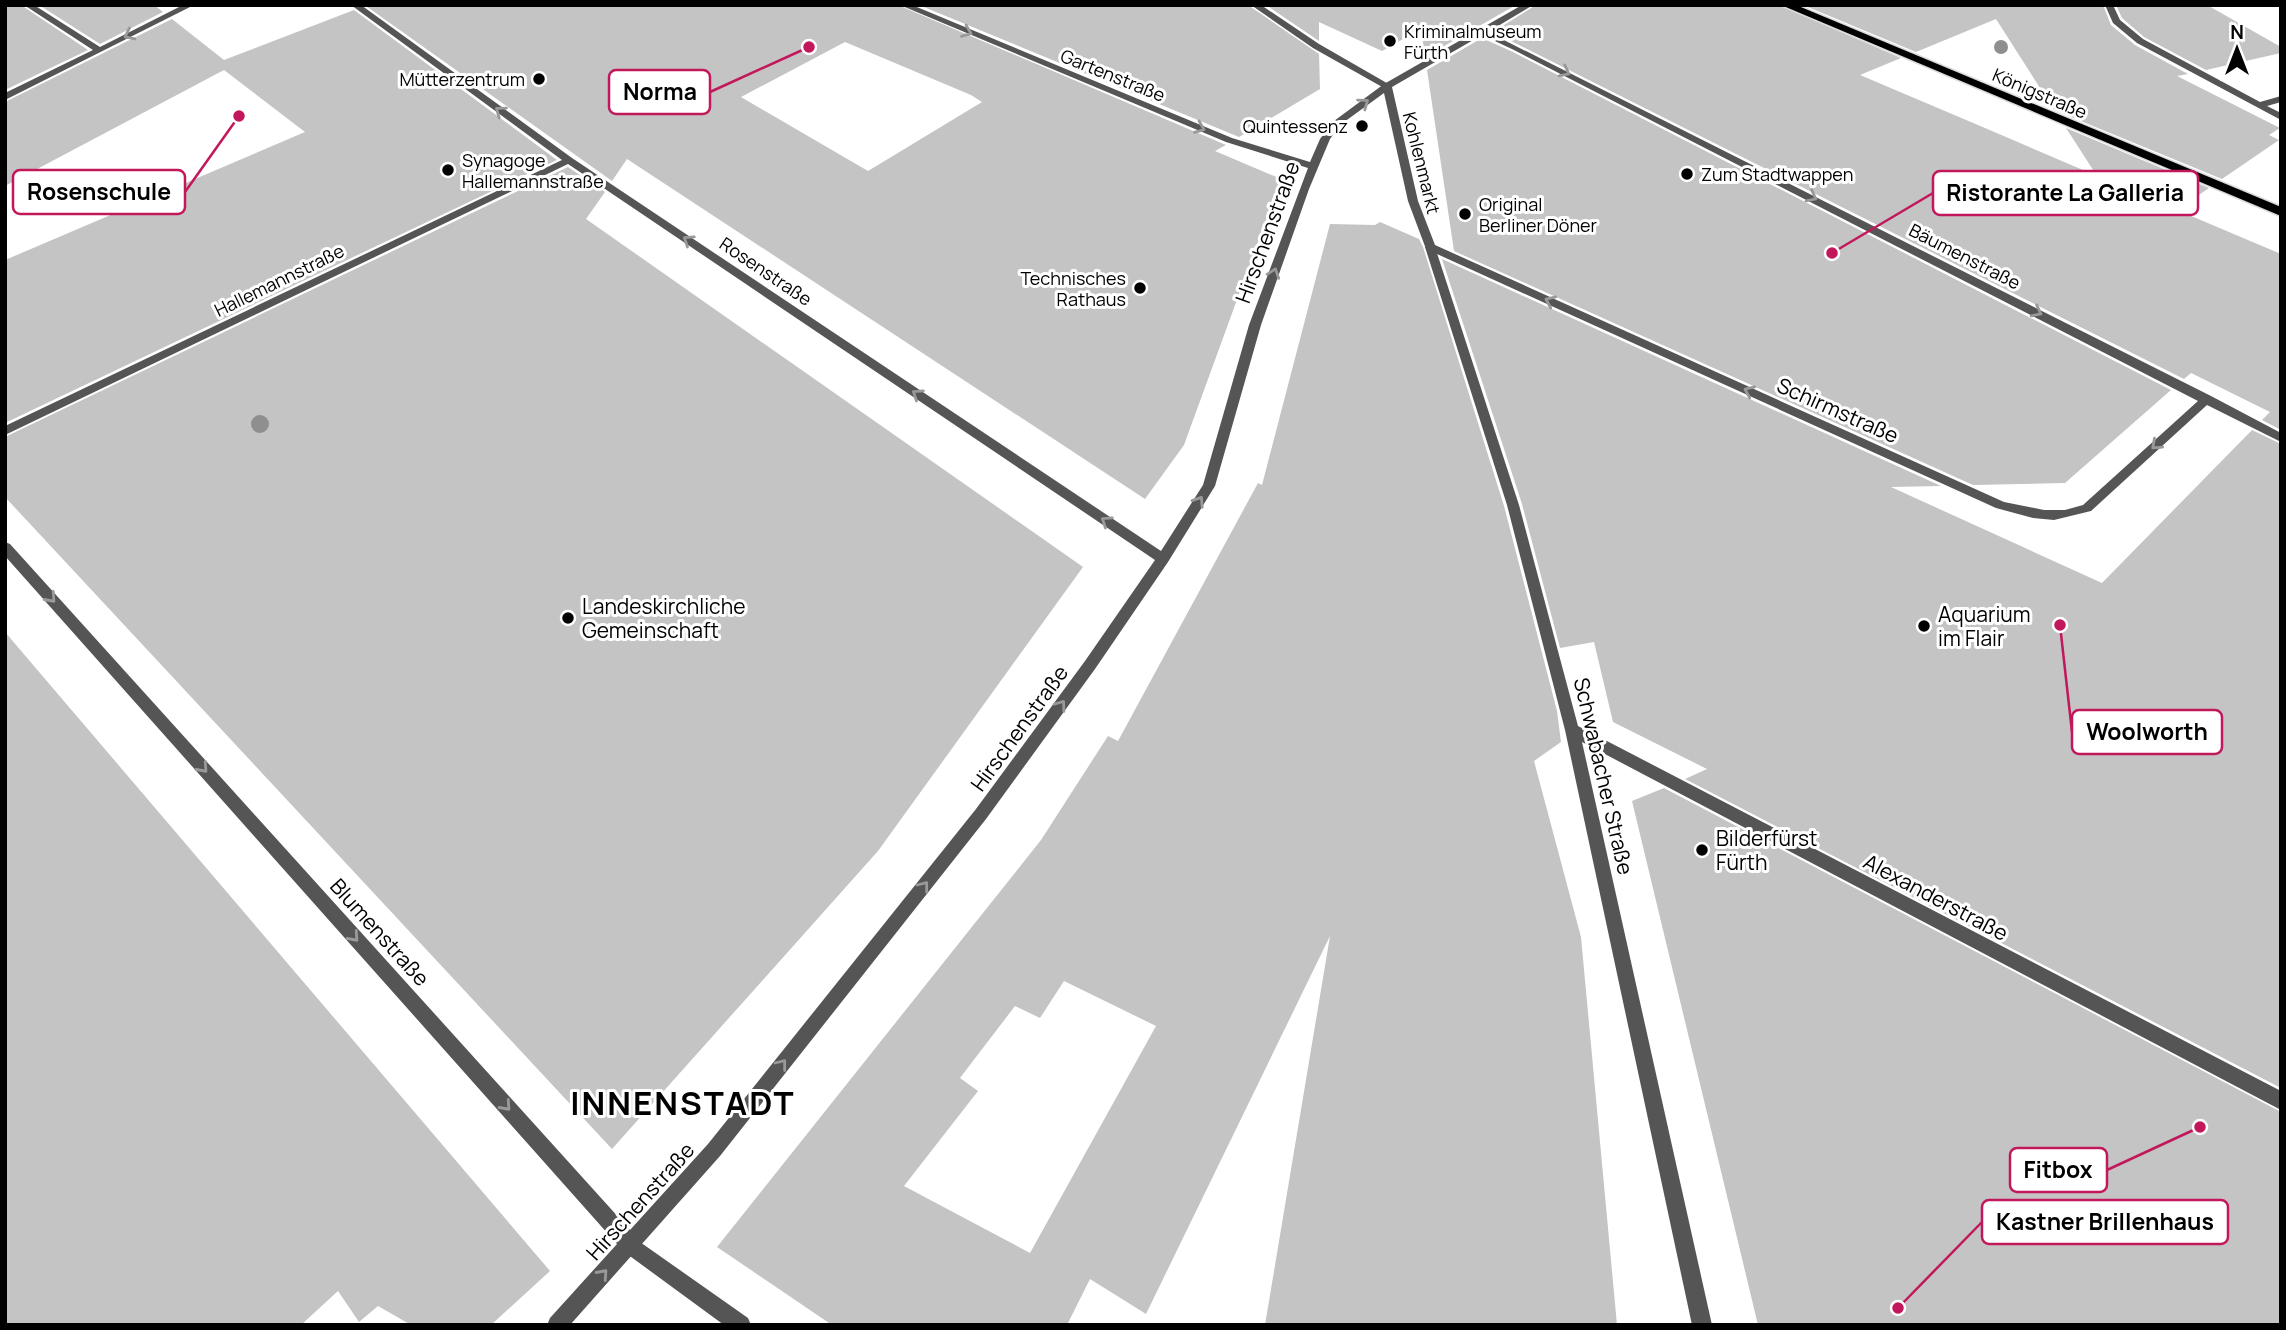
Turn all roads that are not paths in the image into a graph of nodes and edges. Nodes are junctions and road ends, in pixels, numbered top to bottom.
1 (27, 5) edge
2 (190, 5) edge
3 (355, 5) edge
4 (904, 5) edge
5 (1255, 5) edge
6 (1529, 5) edge
7 (1786, 5) edge
8 (2109, 5) edge
9 (1482, 33) junction
10 (99, 50) junction
11 (1387, 86) junction
12 (5, 97) edge
13 (2281, 99) edge
14 (2259, 105) junction
15 (2281, 117) edge
16 (569, 160) junction
17 (1313, 166) junction
18 (2281, 212) edge
19 (1430, 247) junction
20 (2207, 399) junction
21 (5, 431) edge
22 (2281, 438) edge
23 (5, 547) edge
24 (1163, 559) junction
25 (1572, 730) junction
26 (2281, 1101) edge
27 (630, 1244) junction
28 (557, 1325) edge
29 (741, 1325) edge
30 (1702, 1325) edge

1 - 10 street
2 -> 10 street
16 -> 3 street, Rosenstraße
4 -> 17 street, Gartenstraße
5 - 11 street
6 - 9 street, Hirschenstraße
7 - 18 main road, Königstraße
8 - 14 street
9 - 11 street, Hirschenstraße
9 -> 20 street, Bäumenstraße
10 - 12 street
17 -> 11 street, Hirschenstraße
11 - 19 street, Kohlenmarkt
13 - 14 street
14 - 15 street
16 - 21 street, Hallemannstraße
24 -> 16 street, Rosenstraße
24 -> 17 street, Hirschenstraße
20 -> 19 street, Schirmstraße
19 - 25 street, Schwabacher Straße
20 - 22 street, Bäumenstraße
23 -> 27 street, Blumenstraße
27 -> 24 street, Hirschenstraße
25 - 26 street, Alexanderstraße
25 - 30 street, Schwabacher Straße
28 -> 27 street, Hirschenstraße
27 - 29 street, Blumenstraße

